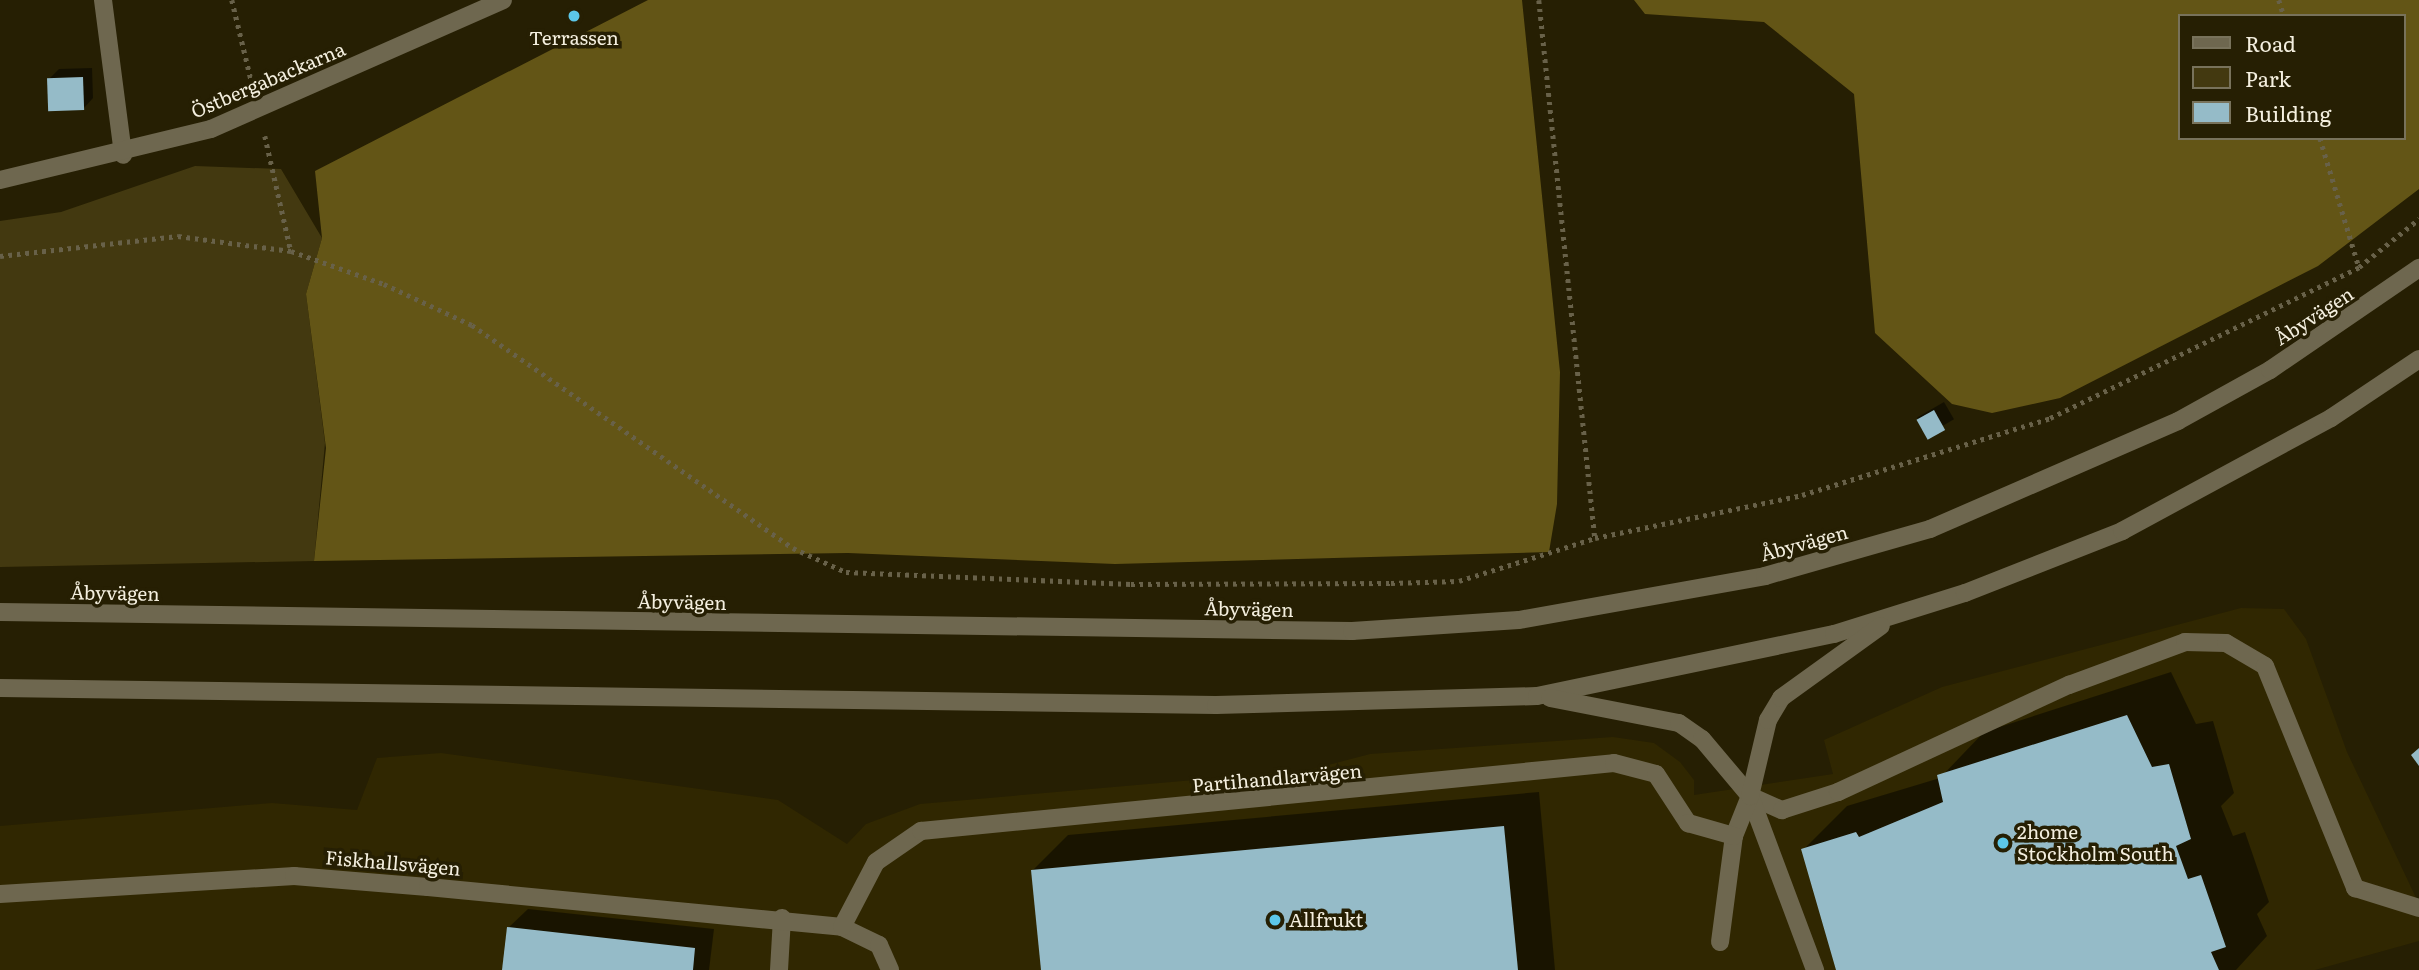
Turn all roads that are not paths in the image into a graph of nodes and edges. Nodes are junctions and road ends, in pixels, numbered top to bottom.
1 (103, 0) edge
2 (503, 0) edge
3 (123, 155) junction
4 (0, 180) edge
5 (2419, 268) edge
6 (2419, 359) edge
7 (0, 612) edge
8 (1898, 615) junction
9 (0, 688) edge
10 (1537, 696) junction
11 (1750, 796) junction
12 (1734, 836) junction
13 (0, 894) edge
14 (2419, 908) edge
15 (782, 918) junction
16 (842, 927) junction
17 (1720, 942) dead end
18 (779, 970) edge
19 (890, 970) edge
20 (1815, 970) edge

1 - 3 street
2 - 3 street, Östbergabackarna
3 - 4 street, Östbergabackarna
5 - 7 street, Åbyvägen
6 - 8 street
8 - 10 street
8 - 11 street
9 - 10 street
10 - 11 street
11 - 12 street
11 - 14 street
11 - 20 street
12 - 16 street, Partihandlarvägen
12 - 17 street
13 - 15 street, Fiskhallsvägen
15 - 16 street
15 - 18 street
16 - 19 street

